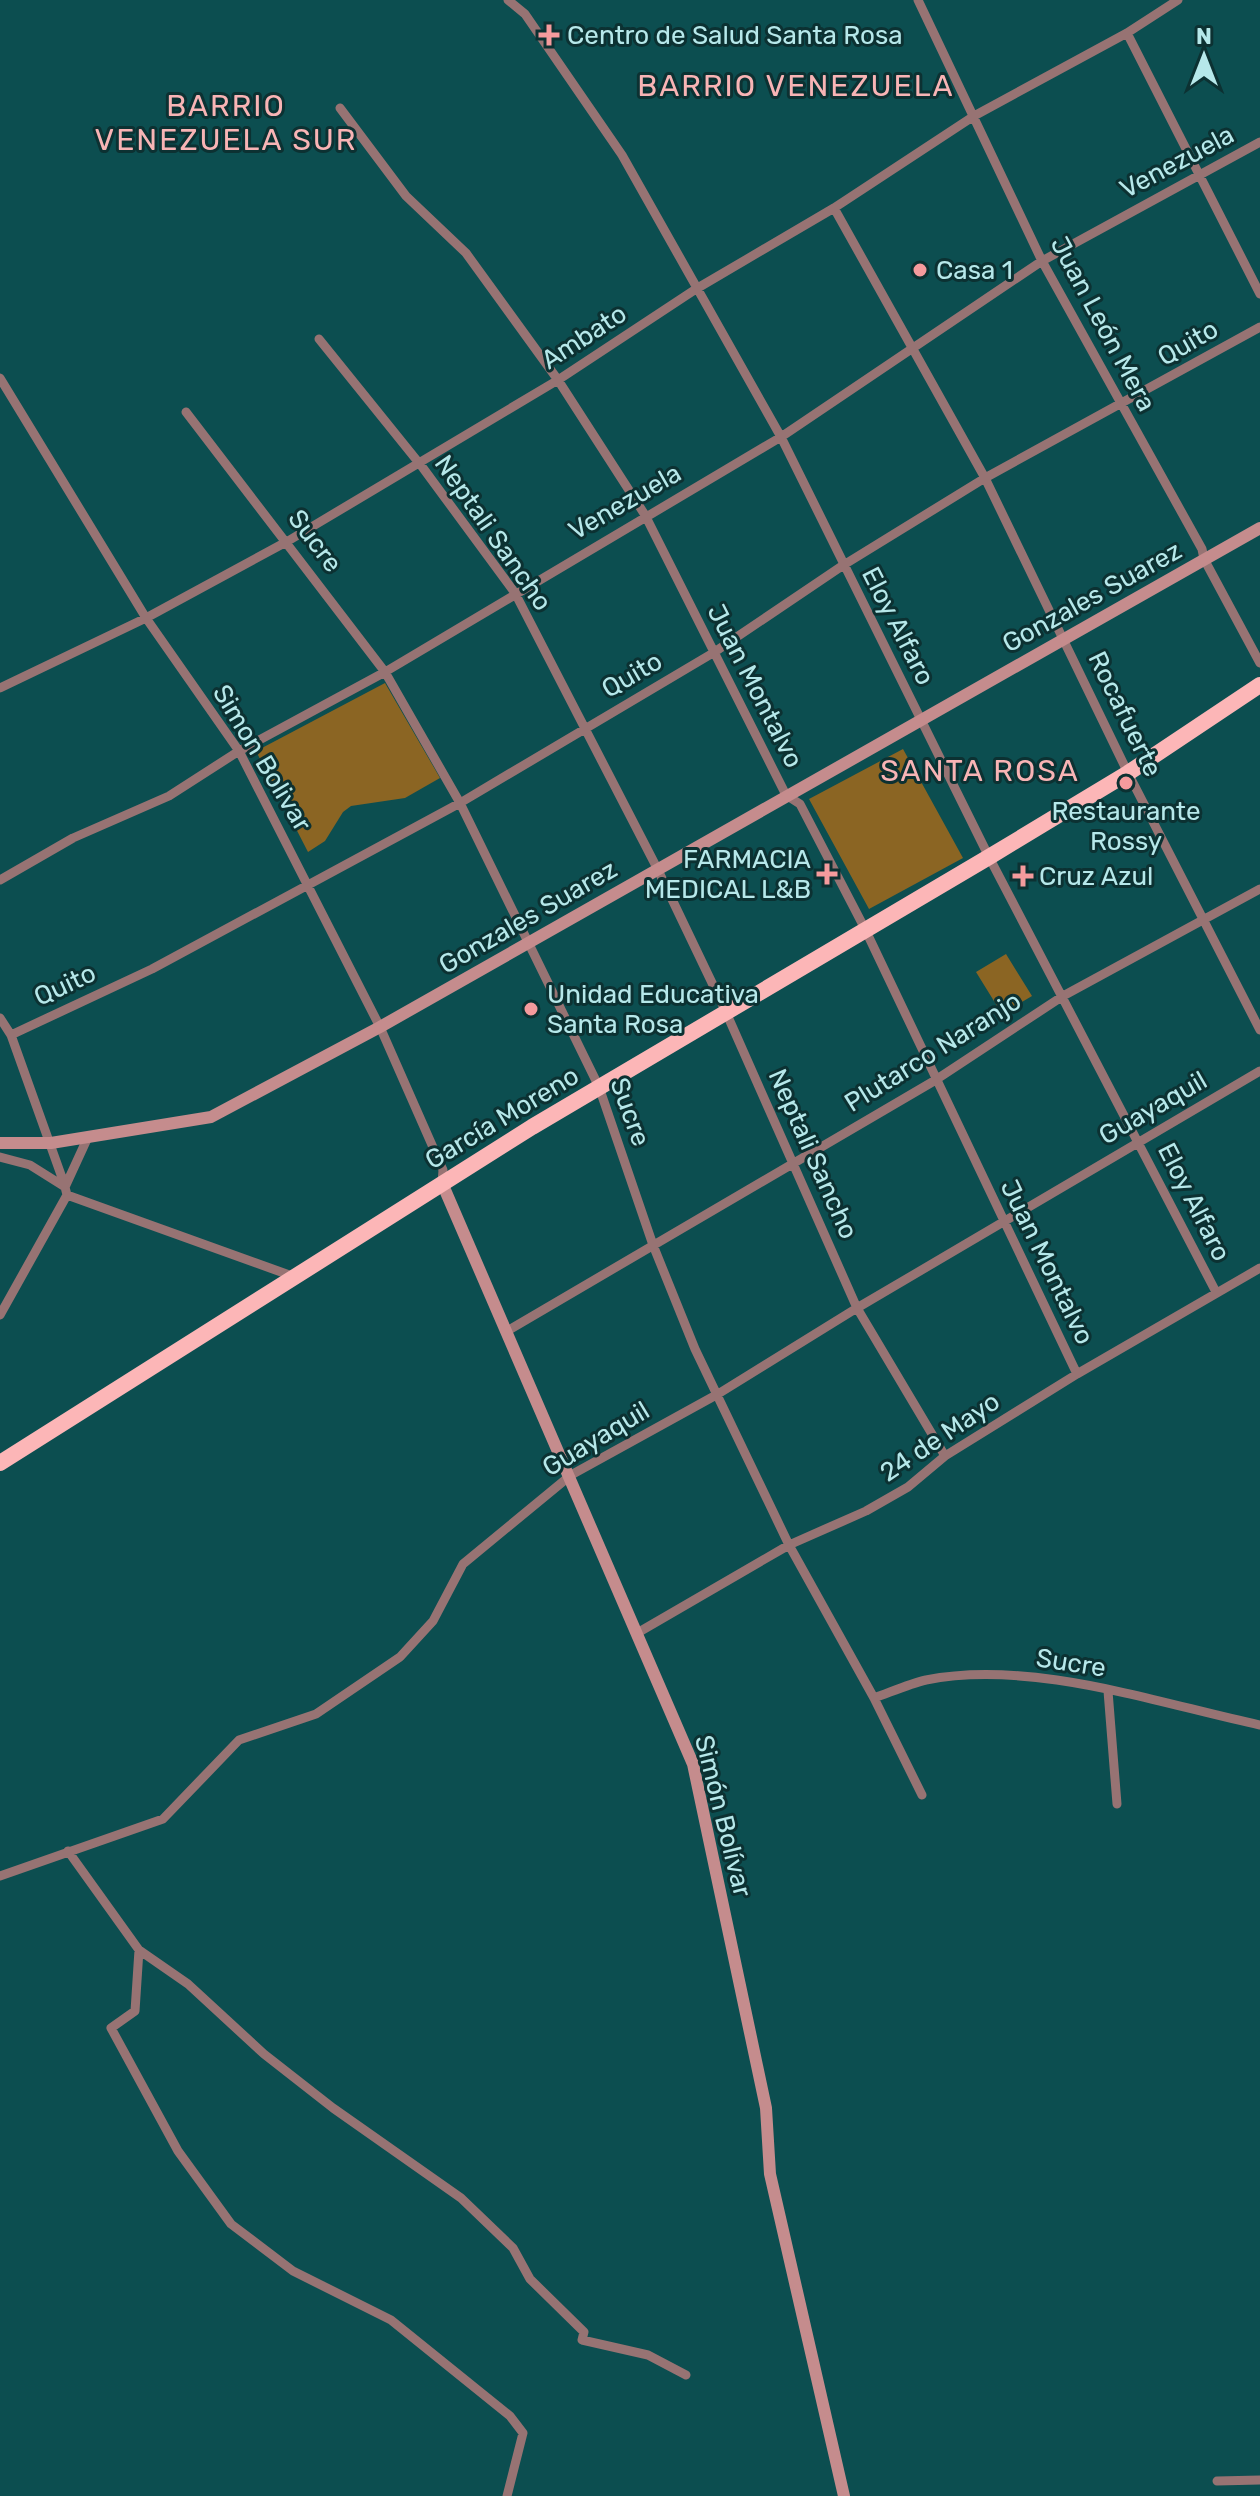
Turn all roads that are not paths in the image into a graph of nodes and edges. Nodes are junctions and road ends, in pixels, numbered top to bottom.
1 (508, 0) edge
2 (918, 0) edge
3 (1178, 0) edge
4 (1127, 33) junction
5 (340, 108) dead end
6 (974, 116) junction
7 (1260, 142) edge
8 (1197, 174) junction
9 (834, 208) junction
10 (1042, 261) junction
11 (696, 289) junction
12 (1260, 294) edge
13 (1260, 327) edge
14 (319, 339) dead end
15 (913, 346) junction
16 (0, 378) edge
17 (558, 380) junction
18 (1122, 406) junction
19 (186, 412) dead end
20 (781, 437) junction
21 (419, 464) junction
22 (985, 478) junction
23 (645, 515) junction
24 (1260, 528) edge
25 (288, 541) junction
26 (1204, 559) junction
27 (842, 566) junction
28 (515, 593) junction
29 (146, 618) junction
30 (1063, 637) junction
31 (713, 653) junction
32 (1260, 663) edge
33 (385, 672) junction
34 (1260, 685) edge
35 (0, 688) edge
36 (920, 718) junction
37 (586, 727) junction
38 (239, 751) junction
39 (1128, 773) junction
40 (786, 795) junction
41 (460, 803) junction
42 (989, 857) junction
43 (657, 868) junction
44 (0, 880) edge
45 (311, 886) junction
46 (1260, 889) edge
47 (1202, 919) junction
48 (865, 929) junction
49 (529, 943) junction
50 (1063, 996) junction
51 (725, 1010) junction
52 (0, 1018) edge
53 (380, 1027) junction
54 (1260, 1030) edge
55 (11, 1035) junction
56 (1260, 1071) edge
57 (934, 1081) junction
58 (599, 1087) junction
59 (88, 1137) junction
60 (1139, 1142) junction
61 (0, 1143) edge
62 (51, 1143) junction
63 (0, 1157) edge
64 (794, 1163) junction
65 (442, 1183) junction
66 (66, 1191) junction
67 (1003, 1222) junction
68 (653, 1245) junction
69 (1260, 1268) edge
70 (295, 1277) junction
71 (1216, 1292) junction
72 (857, 1308) junction
73 (0, 1315) edge
74 (507, 1331) junction
75 (1077, 1374) junction
76 (718, 1394) junction
77 (945, 1456) junction
78 (0, 1463) edge
79 (571, 1475) junction
80 (789, 1545) junction
81 (639, 1632) junction
82 (1108, 1691) junction
83 (874, 1698) junction
84 (1260, 1725) edge
85 (922, 1795) dead end
86 (1117, 1804) dead end
87 (68, 1851) junction
88 (0, 1876) edge
89 (139, 1950) junction
90 (686, 2375) dead end
91 (1260, 2480) edge
92 (1217, 2481) dead end
93 (507, 2496) edge
94 (844, 2496) edge

1 - 11 street, Eloy Alfaro
2 - 6 street, Juan León Mera
3 - 4 street, Ambato
4 - 6 street, Ambato
4 - 8 street
5 - 17 street, Juan Montalvo
6 - 9 street, Ambato
6 - 10 street, Juan León Mera
7 - 8 street, Venezuela
8 - 10 street, Venezuela
8 - 12 street
9 - 11 street, Ambato
9 - 15 street, Rocafuerte
10 - 15 street, Venezuela
10 - 18 street, Juan León Mera
11 - 17 street, Ambato
11 - 20 street, Eloy Alfaro
13 - 18 street, Quito
14 - 21 street, Neptali Sancho
15 - 20 street, Venezuela
15 - 22 street, Rocafuerte
16 - 29 street, Simon Bolivar
17 - 21 street, Ambato
17 - 23 street, Juan Montalvo
18 - 22 street, Quito
18 - 26 street, Juan León Mera
19 - 25 street, Sucre
20 - 23 street, Venezuela
20 - 27 street, Eloy Alfaro
21 - 25 street, Ambato
21 - 28 street, Neptali Sancho
22 - 27 street, Quito
22 - 30 street, Rocafuerte
23 - 28 street, Venezuela
23 - 31 street, Juan Montalvo
24 - 26 street, Gonzales Suarez
25 - 29 street, Ambato
25 - 33 street, Sucre
26 - 30 street, Gonzales Suarez
26 - 32 street, Juan León Mera
27 - 31 street, Quito
27 - 36 street, Eloy Alfaro
28 - 33 street, Venezuela
28 - 37 street, Neptali Sancho
29 - 35 street, Ambato
29 - 38 street, Simon Bolivar
30 - 36 street, Gonzales Suarez
30 - 39 street, Rocafuerte
31 - 37 street, Quito
31 - 40 street, Juan Montalvo
33 - 38 street, Venezuela
33 - 41 street, Sucre
34 - 39 highway, García Moreno
36 - 40 street, Gonzales Suarez
36 - 42 street, Eloy Alfaro
37 - 41 street, Quito
37 - 43 street, Neptali Sancho
38 - 44 street, Venezuela
38 - 45 street, Simon Bolivar
39 - 42 highway, García Moreno
39 - 47 street, Rocafuerte
40 - 43 street, Gonzales Suarez
40 - 48 street, Juan Montalvo
41 - 45 street, Quito
41 - 49 street, Sucre
42 - 48 highway, García Moreno
42 - 50 street, Eloy Alfaro
43 - 49 street, Gonzales Suarez
43 - 51 street, Neptali Sancho
45 - 53 street, Simon Bolivar
45 - 55 street, Quito
46 - 47 street, Plutarco Naranjo
47 - 50 street, Plutarco Naranjo
47 - 54 street, Rocafuerte
48 - 51 highway, García Moreno
48 - 57 street, Juan Montalvo
49 - 53 street, Gonzales Suarez
49 - 58 street, Sucre
50 - 57 street, Plutarco Naranjo
50 - 60 street, Eloy Alfaro
51 - 58 highway, García Moreno
51 - 64 street, Neptali Sancho
52 - 55 street, Quito
53 - 59 street, Gonzales Suarez
53 - 65 street, Simon Bolivar
55 - 62 street, Quito
56 - 60 street, Guayaquil
57 - 64 street, Plutarco Naranjo
57 - 67 street, Juan Montalvo
58 - 65 highway, García Moreno
58 - 68 street, Sucre
59 - 62 street, Gonzales Suarez
59 - 66 street
60 - 67 street, Guayaquil
60 - 71 street, Eloy Alfaro
61 - 62 street, Gonzales Suarez
62 - 66 street, Quito
63 - 66 street
64 - 68 street, Plutarco Naranjo
64 - 72 street, Neptali Sancho
65 - 70 highway, García Moreno
65 - 74 street, Simón Bolívar
66 - 70 street
66 - 73 street
67 - 72 street, Guayaquil
67 - 75 street, Juan Montalvo
68 - 74 street, Plutarco Naranjo
68 - 76 street, Sucre
69 - 71 street, 24 de Mayo
70 - 78 highway, García Moreno
71 - 75 street, 24 de Mayo
72 - 76 street, Guayaquil
72 - 77 street, Neptali Sancho
74 - 79 street, Simón Bolívar
75 - 77 street, 24 de Mayo
76 - 79 street, Guayaquil
76 - 80 street, Sucre
77 - 80 street, 24 de Mayo
79 - 81 street, Simón Bolívar
79 - 87 street, Guayaquil
80 - 81 street, 24 de Mayo
80 - 83 street, Sucre
81 - 94 street, Simón Bolívar
82 - 83 street, Sucre
82 - 84 street, Sucre
82 - 86 street
83 - 85 street, Sucre
87 - 88 street, Guayaquil
87 - 89 street
89 - 90 street
89 - 93 street
91 - 92 street

